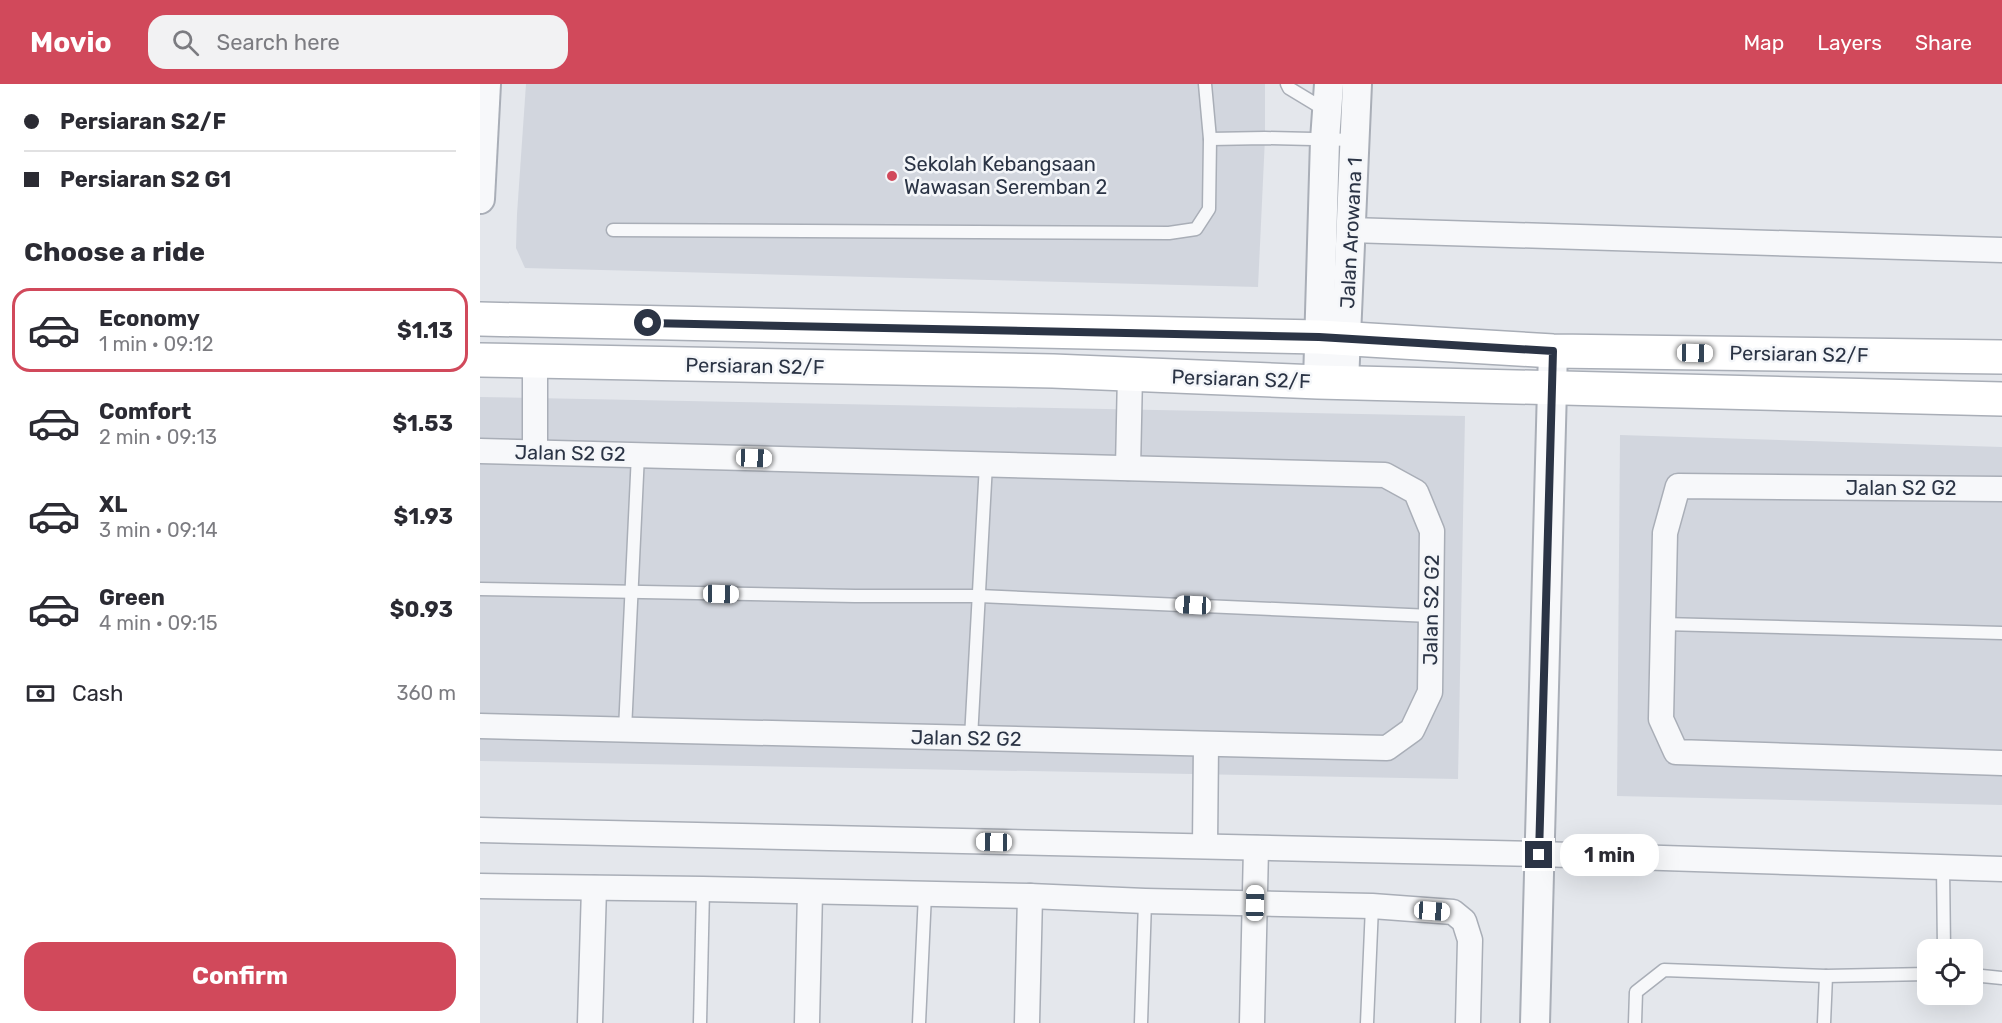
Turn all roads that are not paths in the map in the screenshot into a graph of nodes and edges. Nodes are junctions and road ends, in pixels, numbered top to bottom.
1 (486, 84) edge
2 (1205, 84) edge
3 (1287, 84) edge
4 (1358, 84) edge
5 (1329, 98) edge
6 (1210, 139) junction
7 (1325, 140) junction
8 (1355, 140) junction
9 (480, 199) edge
10 (614, 230) dead end
11 (1350, 230) junction
12 (2002, 250) edge
13 (480, 320) edge
14 (1332, 338) junction
15 (1553, 351) junction
16 (2002, 357) edge
17 (480, 360) edge
18 (535, 362) junction
19 (1130, 374) junction
20 (1331, 382) junction
21 (1552, 388) junction
22 (2002, 399) edge
23 (480, 451) edge
24 (536, 452) junction
25 (638, 454) junction
26 (986, 464) junction
27 (1128, 468) junction
28 (2002, 489) edge
29 (480, 589) edge
30 (632, 592) junction
31 (979, 596) junction
32 (1431, 615) junction
33 (1663, 624) junction
34 (2002, 633) edge
35 (480, 726) edge
36 (625, 730) junction
37 (971, 738) junction
38 (1206, 744) junction
39 (2002, 763) edge
40 (480, 830) edge
41 (1205, 846) junction
42 (1256, 848) junction
43 (1539, 855) junction
44 (1943, 867) junction
45 (2002, 869) edge
46 (480, 886) edge
47 (594, 888) junction
48 (703, 889) junction
49 (810, 892) junction
50 (925, 894) junction
51 (1030, 897) junction
52 (1145, 901) junction
53 (1255, 903) junction
54 (1372, 906) junction
55 (1944, 939) edge
56 (1917, 974) edge
57 (1826, 976) junction
58 (1983, 976) edge
59 (2002, 978) edge
60 (590, 1023) edge
61 (700, 1023) edge
62 (807, 1023) edge
63 (919, 1023) edge
64 (1027, 1023) edge
65 (1141, 1023) edge
66 (1252, 1023) edge
67 (1367, 1023) edge
68 (1468, 1023) edge
69 (1535, 1023) edge
70 (1635, 1023) edge
71 (1824, 1023) edge

1 - 9 street
2 - 6 lane
3 - 5 lane
4 - 8 street, Jalan Arowana 1
5 - 7 street, Jalan Arowana 1
6 - 7 lane
6 - 10 lane
7 - 8 lane
7 - 14 street, Jalan Arowana 1
8 - 11 street, Jalan Arowana 1
11 - 12 street
11 - 14 street, Jalan Arowana 1
13 - 14 main road, Persiaran S2/F
14 - 15 main road, Persiaran S2/F
14 - 20 street, Jalan Arowana 1
15 - 16 main road, Persiaran S2/F
15 - 21 street
17 - 18 main road, Persiaran S2/F
18 - 19 main road, Persiaran S2/F
18 - 24 street
19 - 20 main road, Persiaran S2/F
19 - 27 street
20 - 21 main road, Persiaran S2/F
21 - 22 main road, Persiaran S2/F
21 - 43 street
23 - 24 street, Jalan S2 G2
24 - 25 street, Jalan S2 G2
25 - 26 street, Jalan S2 G2
25 - 30 lane
26 - 27 street, Jalan S2 G2
26 - 31 lane
27 - 32 street, Jalan S2 G2
28 - 33 street, Jalan S2 G2
29 - 30 lane
30 - 31 lane
30 - 36 lane
31 - 32 lane
31 - 37 lane
32 - 38 street, Jalan S2 G2
33 - 34 lane
33 - 39 street, Jalan S2 G2
35 - 36 street, Jalan S2 G2
36 - 37 street, Jalan S2 G2
37 - 38 street, Jalan S2 G2
38 - 41 street
40 - 41 street
41 - 42 street
42 - 43 street
42 - 53 street
43 - 44 street
43 - 69 street
44 - 45 street
44 - 55 lane
46 - 47 street
47 - 48 street
47 - 60 street
48 - 49 street
48 - 61 lane
49 - 50 street
49 - 62 street
50 - 51 street
50 - 63 lane
51 - 52 street
51 - 64 street
52 - 53 street
52 - 65 lane
53 - 54 street
53 - 66 street
54 - 67 lane
54 - 68 street
56 - 57 lane
57 - 70 lane
57 - 71 lane
58 - 59 lane

